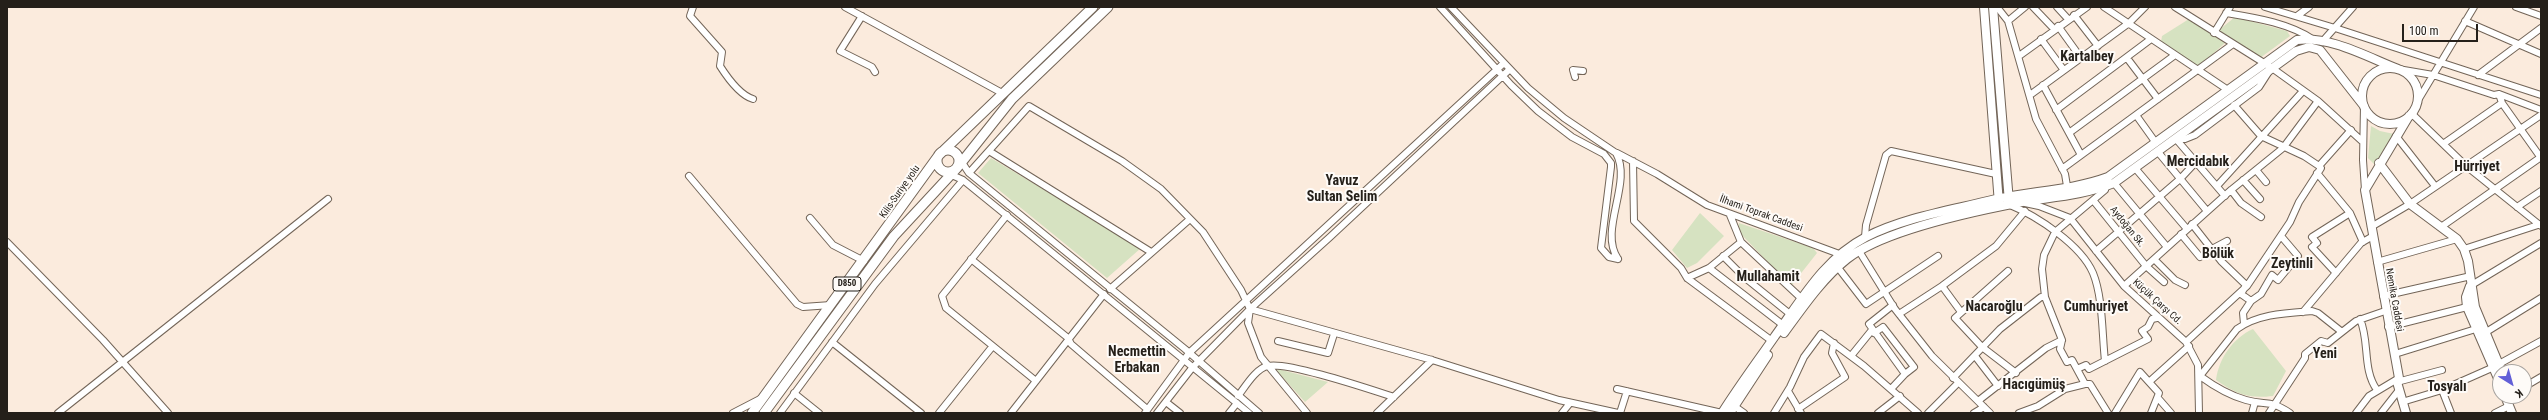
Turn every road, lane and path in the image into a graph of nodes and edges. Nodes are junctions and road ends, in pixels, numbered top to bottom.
1 (693, 7) edge
2 (845, 7) edge
3 (1093, 7) edge
4 (1108, 7) edge
5 (1440, 7) edge
6 (1451, 7) edge
7 (1984, 7) edge
8 (1993, 7) edge
9 (1997, 7) edge
10 (2025, 7) edge
11 (2033, 7) edge
12 (2057, 7) edge
13 (2087, 7) edge
14 (2104, 7) edge
15 (2145, 7) edge
16 (2174, 7) edge
17 (2230, 7) edge
18 (2264, 7) edge
19 (2308, 7) edge
20 (2353, 7) edge
21 (2474, 7) edge
22 (2516, 7) edge
23 (2226, 13) junction
24 (2074, 15) junction
25 (862, 16) junction
26 (2297, 16) junction
27 (2541, 16) edge
28 (2068, 20) junction
29 (2008, 21) junction
30 (2465, 21) junction
31 (2129, 23) junction
32 (2057, 28) junction
33 (2541, 28) edge
34 (2334, 29) junction
35 (2214, 32) junction
36 (2041, 39) junction
37 (2151, 39) junction
38 (2320, 40) junction
39 (2233, 44) junction
40 (2518, 44) junction
41 (2098, 46) junction
42 (2541, 54) edge
43 (2175, 55) junction
44 (2019, 56) junction
45 (2082, 58) junction
46 (2127, 58) junction
47 (1504, 63) junction
48 (2263, 63) junction
49 (2440, 63) junction
50 (2272, 68) junction
51 (1510, 69) junction
52 (2063, 69) junction
53 (2398, 69) junction
54 (1496, 70) junction
55 (1583, 71) dead end
56 (2197, 71) junction
57 (875, 72) dead end
58 (2433, 75) junction
59 (2478, 75) junction
60 (1503, 76) junction
61 (1575, 77) dead end
62 (2142, 80) junction
63 (2043, 85) junction
64 (2228, 90) junction
65 (2303, 91) junction
66 (1002, 93) junction
67 (2540, 93) edge
68 (2499, 94) junction
69 (2030, 95) junction
70 (753, 99) dead end
71 (2158, 100) junction
72 (2318, 101) junction
73 (2417, 102) junction
74 (2502, 103) junction
75 (2234, 105) junction
76 (2364, 106) junction
77 (2056, 110) junction
78 (2541, 110) edge
79 (2410, 114) junction
80 (2136, 115) junction
81 (2541, 115) edge
82 (2351, 130) junction
83 (2521, 130) junction
84 (2069, 133) junction
85 (2261, 136) junction
86 (2396, 136) junction
87 (2176, 139) junction
88 (2363, 142) junction
89 (2156, 143) junction
90 (2443, 144) junction
91 (2283, 148) junction
92 (989, 151) junction
93 (2158, 152) junction
94 (1616, 153) junction
95 (939, 155) junction
96 (2081, 155) junction
97 (2541, 157) edge
98 (1609, 159) junction
99 (1633, 162) junction
100 (2195, 163) junction
101 (2379, 164) junction
102 (2319, 166) junction
103 (2466, 166) junction
104 (955, 167) junction
105 (2135, 168) junction
106 (2062, 169) junction
107 (2256, 170) junction
108 (969, 173) junction
109 (2317, 173) junction
110 (1996, 174) junction
111 (689, 176) dead end
112 (2180, 179) junction
113 (963, 180) junction
114 (2243, 180) junction
115 (2007, 182) junction
116 (2266, 182) dead end
117 (2110, 184) junction
118 (1997, 185) junction
119 (2067, 186) junction
120 (2217, 186) junction
121 (2435, 186) junction
122 (2231, 190) junction
123 (2365, 190) junction
124 (2494, 190) junction
125 (2541, 191) edge
126 (2160, 196) junction
127 (2225, 196) junction
128 (328, 199) dead end
129 (2021, 199) junction
130 (2093, 200) junction
131 (2260, 200) dead end
132 (1988, 201) junction
133 (2009, 201) junction
134 (1999, 203) junction
135 (2410, 204) junction
136 (2517, 207) junction
137 (2024, 211) junction
138 (2207, 211) junction
139 (2350, 213) junction
140 (2140, 214) junction
141 (1007, 215) junction
142 (1730, 215) junction
143 (2261, 217) dead end
144 (810, 218) dead end
145 (2070, 218) junction
146 (1190, 219) junction
147 (2540, 225) edge
148 (2190, 226) junction
149 (2371, 227) junction
150 (2441, 227) junction
151 (2055, 232) junction
152 (2119, 232) junction
153 (2181, 234) junction
154 (2281, 236) junction
155 (2373, 236) junction
156 (1866, 238) junction
157 (2457, 238) junction
158 (2227, 241) dead end
159 (7, 242) edge
160 (1741, 242) junction
161 (2363, 242) junction
162 (2541, 243) edge
163 (2167, 247) junction
164 (2212, 249) junction
165 (2464, 249) junction
166 (2096, 250) junction
167 (1859, 251) junction
168 (1151, 252) junction
169 (1839, 254) junction
170 (1723, 256) junction
171 (1938, 256) dead end
172 (2200, 256) dead end
173 (1848, 258) junction
174 (971, 259) junction
175 (2154, 259) junction
176 (864, 261) junction
177 (2377, 262) junction
178 (1835, 264) junction
179 (2146, 266) junction
180 (1709, 268) junction
181 (2008, 271) dead end
182 (2336, 273) junction
183 (2471, 276) junction
184 (1688, 278) junction
185 (2164, 282) dead end
186 (2185, 285) dead end
187 (2246, 285) junction
188 (1942, 286) junction
189 (2124, 286) junction
190 (2470, 286) junction
191 (1110, 289) junction
192 (1884, 292) junction
193 (1104, 294) junction
194 (2383, 296) junction
195 (2045, 298) junction
196 (2541, 298) edge
197 (1802, 299) junction
198 (2251, 301) junction
199 (1247, 302) junction
200 (831, 305) junction
201 (1893, 305) junction
202 (2467, 307) junction
203 (1250, 309) junction
204 (2385, 311) junction
205 (1961, 312) junction
206 (2303, 312) junction
207 (1790, 314) junction
208 (1899, 314) junction
209 (2157, 318) junction
210 (2360, 319) junction
211 (2244, 324) junction
212 (1783, 325) junction
213 (2388, 327) junction
214 (2481, 331) junction
215 (1873, 332) junction
216 (2342, 332) junction
217 (1334, 334) junction
218 (1068, 338) junction
219 (2062, 340) junction
220 (1278, 341) dead end
221 (1772, 341) junction
222 (2541, 341) edge
223 (832, 342) junction
224 (1834, 342) junction
225 (2187, 344) junction
226 (992, 347) junction
227 (1982, 347) junction
228 (1189, 353) junction
229 (2395, 354) junction
230 (1851, 356) junction
231 (1975, 356) junction
232 (1184, 360) junction
233 (1432, 360) junction
234 (122, 361) junction
235 (1198, 361) junction
236 (2105, 361) junction
237 (2497, 364) edge
238 (2499, 364) edge
239 (1267, 366) junction
240 (2492, 367) edge
241 (1192, 368) junction
242 (2077, 369) junction
243 (2442, 370) dead end
244 (2016, 373) junction
245 (1905, 374) junction
246 (2200, 376) junction
247 (2541, 377) edge
248 (1953, 378) junction
249 (1036, 380) junction
250 (2150, 382) junction
251 (2532, 382) edge
252 (1958, 383) junction
253 (2398, 383) junction
254 (2085, 384) junction
255 (1998, 386) junction
256 (1617, 389) dead end
257 (1891, 389) junction
258 (2377, 390) junction
259 (2442, 390) junction
260 (1627, 391) junction
261 (1788, 391) junction
262 (794, 393) junction
263 (1238, 396) junction
264 (1900, 396) junction
265 (1394, 397) junction
266 (763, 398) junction
267 (2158, 398) junction
268 (1978, 401) junction
269 (1166, 402) junction
270 (1570, 402) junction
271 (2254, 402) junction
272 (2402, 402) junction
273 (1237, 403) junction
274 (2275, 403) junction
275 (1984, 407) junction
276 (2510, 409) edge
277 (1732, 410) edge
278 (1146, 411) edge
279 (1599, 411) edge
280 (1800, 411) edge
281 (1015, 412) edge
282 (58, 413) edge
283 (168, 413) edge
284 (733, 413) edge
285 (752, 413) edge
286 (764, 413) edge
287 (780, 413) edge
288 (819, 413) edge
289 (921, 413) edge
290 (939, 413) edge
291 (1157, 413) edge
292 (1180, 413) edge
293 (1229, 413) edge
294 (1249, 413) edge
295 (1259, 413) edge
296 (1308, 413) edge
297 (1377, 413) edge
298 (1562, 413) edge
299 (1619, 413) edge
300 (1722, 413) edge
301 (1744, 413) edge
302 (1774, 413) edge
303 (1878, 413) edge
304 (1918, 413) edge
305 (1928, 413) edge
306 (1974, 413) edge
307 (1990, 413) edge
308 (2019, 413) edge
309 (2108, 413) edge
310 (2115, 413) edge
311 (2151, 413) edge
312 (2171, 413) edge
313 (2199, 413) edge
314 (2252, 413) edge
315 (2269, 413) edge
316 (2290, 413) edge
317 (2356, 413) edge
318 (2381, 413) edge
319 (2406, 413) edge
320 (2451, 413) edge
321 (2495, 413) edge

1 - 70 street
2 - 25 street
3 - 66 highway, Kilis-Suriye yolu / D850
4 - 104 highway, D850
5 - 54 street
6 - 47 street, İlhami Toprak Caddesi
7 - 110 main road
8 - 115 main road
9 - 29 street
10 - 29 street
11 - 32 street
12 - 28 street
13 - 24 street
14 - 31 street
15 - 31 street
16 - 35 street
17 - 23 street
18 - 26 street
19 - 26 street
20 - 34 street
21 - 30 street
22 - 27 street
23 - 35 street
23 - 38 street
24 - 28 street
24 - 41 street
25 - 57 street
25 - 66 street
26 - 34 street
28 - 32 street
29 - 44 street
30 - 40 street
30 - 49 street
31 - 37 street
31 - 41 street
32 - 36 street
32 - 45 street
33 - 40 street
34 - 38 street
34 - 49 street
35 - 39 street
36 - 44 street
36 - 52 street
37 - 43 street
37 - 46 street
38 - 48 main road
38 - 53 main road
39 - 48 street
39 - 56 street
40 - 42 street
40 - 59 street
41 - 45 street
43 - 56 street
43 - 62 street
44 - 69 street
45 - 52 street
46 - 62 street
46 - 77 street
47 - 51 street, İlhami Toprak Caddesi
47 - 54 street
48 - 50 street
48 - 64 main road
49 - 58 street
49 - 59 street
50 - 65 street
50 - 75 street
50 - 76 main road
50 - 87 main road
51 - 60 street
51 - 94 street, İlhami Toprak Caddesi
52 - 63 street
53 - 58 street
53 - 73 main road
53 - 76 main road
54 - 60 street
54 - 199 street
55 - 61 street
56 - 64 street
56 - 71 street
58 - 68 street
58 - 73 street
59 - 67 street
60 - 98 street
60 - 203 street
62 - 71 street
62 - 84 street
63 - 69 street
63 - 77 street
64 - 89 main road
65 - 72 street
65 - 85 street
66 - 95 highway, Kilis-Suriye yolu / D850
68 - 74 street
68 - 78 street
69 - 106 street
71 - 80 street
72 - 82 street
72 - 91 street
73 - 79 main road
74 - 83 street
74 - 90 street
75 - 85 street
75 - 87 street
76 - 79 main road
76 - 88 street
77 - 84 street
79 - 86 main road
79 - 90 street
80 - 89 street
80 - 96 street
81 - 83 street
82 - 88 street
82 - 102 street
83 - 97 street
83 - 103 street
84 - 96 street
85 - 91 street
85 - 120 street
86 - 101 main road
86 - 121 street
87 - 93 main road
87 - 100 street
88 - 123 street
89 - 119 main road
90 - 103 street
91 - 102 street
91 - 107 street
92 - 108 street
92 - 146 street
92 - 168 street
93 - 105 main road
93 - 112 street
94 - 98 street
94 - 98 street
94 - 99 street, İlhami Toprak Caddesi
95 - 104 highway
95 - 104 highway
95 - 176 highway, Kilis-Suriye yolu / D850
96 - 106 street
97 - 124 street
99 - 142 street, İlhami Toprak Caddesi
99 - 184 street
100 - 112 street
100 - 120 street
101 - 123 main road
101 - 135 main road
102 - 109 street
103 - 121 street
103 - 124 street
104 - 108 street
104 - 113 street
104 - 286 highway, D850
105 - 117 main road
105 - 126 street
106 - 119 street
107 - 114 street
107 - 116 street
108 - 191 street
109 - 139 street
109 - 154 street
110 - 118 main road
110 - 156 street
111 - 200 street
112 - 126 street
112 - 138 street
113 - 141 street
113 - 223 street
114 - 122 street
114 - 131 street
115 - 129 main road
115 - 133 main road
117 - 129 main road
117 - 130 street
117 - 140 street
118 - 132 main road
118 - 134 main road
119 - 129 main road
120 - 127 street
121 - 135 street
122 - 127 street
122 - 143 street
123 - 149 main road, Nemika Caddesi
124 - 136 street
124 - 150 street
125 - 136 street
126 - 140 street
126 - 148 street
127 - 138 street
128 - 234 street
129 - 133 main road
129 - 145 street
130 - 145 street
130 - 152 street, Aydoğan Sk.
132 - 134 main road
132 - 156 main road
133 - 134 main road
133 - 137 street
134 - 167 main road
135 - 149 street
135 - 150 main road
136 - 147 street
137 - 151 street
137 - 188 street
138 - 148 street
139 - 161 street
139 - 182 street
140 - 152 street
140 - 163 street
141 - 174 street
141 - 193 street
142 - 160 street
142 - 169 street, İlhami Toprak Caddesi
144 - 176 street
145 - 151 street
145 - 166 street, Küçük Çarşı Cd.
146 - 168 street
146 - 199 street
147 - 165 street
148 - 153 street
148 - 164 street
149 - 155 main road, Nemika Caddesi
150 - 157 main road
151 - 195 street
151 - 236 street
152 - 166 street
152 - 179 street, Aydoğan Sk.
153 - 163 street
153 - 172 street
154 - 187 street
154 - 198 street
155 - 161 street
155 - 177 main road, Nemika Caddesi
156 - 169 main road
157 - 165 main road
157 - 177 street
158 - 164 street
159 - 234 street
160 - 170 street
160 - 197 street
161 - 182 street
162 - 190 street
163 - 175 street
164 - 187 street
165 - 183 main road
166 - 189 street, Küçük Çarşı Cd.
167 - 173 main road
167 - 192 street
168 - 191 street
169 - 173 street, İlhami Toprak Caddesi
169 - 178 main road
170 - 180 street
170 - 207 street
171 - 192 street
173 - 178 main road
174 - 218 street
174 - 226 street
175 - 179 street
175 - 186 street
176 - 200 highway, Kilis-Suriye yolu / D850
177 - 194 main road, Nemika Caddesi
178 - 192 street
178 - 197 main road
178 - 277 main road
179 - 185 street, Aydoğan Sk.
179 - 189 street
180 - 184 street
180 - 212 street
181 - 205 street
182 - 206 street
183 - 190 main road
183 - 194 street
184 - 221 street
187 - 198 street
187 - 225 street
188 - 205 street
188 - 208 street
189 - 209 street, Küçük Çarşı Cd.
190 - 202 main road
190 - 214 main road
191 - 228 street
192 - 201 street
193 - 218 street
193 - 232 street
194 - 204 main road, Nemika Caddesi
195 - 219 street
195 - 227 street
196 - 214 street
197 - 207 main road
198 - 211 street
199 - 203 street
199 - 228 street
200 - 266 highway, Kilis-Suriye yolu / D850
201 - 208 street
201 - 215 street
202 - 213 street
202 - 214 main road
203 - 217 street
203 - 235 street
203 - 239 street
204 - 210 street
204 - 213 main road, Nemika Caddesi
205 - 227 street
206 - 211 street
206 - 216 street
207 - 212 main road
208 - 248 street
209 - 225 street, Küçük Çarşı Cd.
209 - 236 street
210 - 216 street
210 - 258 street
211 - 246 street
212 - 221 main road
213 - 229 main road, Nemika Caddesi
214 - 229 street
214 - 237 main road
215 - 230 street
215 - 245 street
215 - 245 street
216 - 274 street
217 - 220 street
217 - 233 street
218 - 249 street
218 - 278 street
219 - 242 street
219 - 244 street
221 - 300 main road
222 - 238 street
223 - 262 street
223 - 289 street
224 - 230 street
224 - 261 street
224 - 280 street
225 - 246 street, Küçük Çarşı Cd.
225 - 250 street
226 - 249 street
226 - 290 street
227 - 231 street
227 - 244 street
228 - 232 street
228 - 235 street
229 - 253 main road, Nemika Caddesi
230 - 257 street
231 - 248 street
231 - 255 street
232 - 241 street
232 - 278 street
233 - 265 street
233 - 270 street
234 - 282 street
234 - 283 street
235 - 241 street
235 - 263 street
236 - 242 street
239 - 263 street
239 - 265 street
239 - 296 street
240 - 259 street
241 - 269 street
241 - 273 street
242 - 254 street
243 - 253 street
244 - 255 street
245 - 257 street
246 - 271 street
246 - 313 street, Küçük Çarşı Cd.
247 - 251 street
248 - 252 street
249 - 281 street
250 - 267 street
250 - 310 street
252 - 268 street
252 - 305 street
253 - 258 street
253 - 272 main road, Nemika Caddesi
253 - 318 street
254 - 308 street
254 - 309 street
255 - 268 street
256 - 260 street
257 - 264 street
258 - 317 street
259 - 272 street
259 - 320 street
260 - 299 street
260 - 300 street
261 - 280 street
261 - 302 street
262 - 287 street
262 - 288 street
263 - 295 street
264 - 303 street
264 - 304 street
265 - 297 street
266 - 284 street
266 - 285 highway, Kilis-Suriye yolu / D850
267 - 311 street
267 - 312 street
268 - 275 street
269 - 291 street
269 - 292 street
270 - 279 street
270 - 298 street
271 - 274 street
271 - 314 street
272 - 319 main road, Nemika Caddesi
273 - 293 street
273 - 294 street
274 - 315 street
274 - 316 street
275 - 306 street
275 - 307 street
276 - 321 street
277 - 301 street
279 - 299 street

